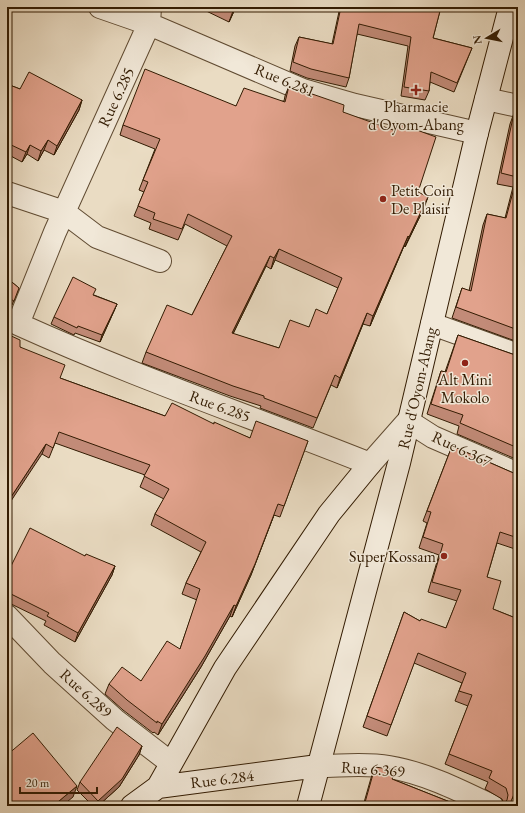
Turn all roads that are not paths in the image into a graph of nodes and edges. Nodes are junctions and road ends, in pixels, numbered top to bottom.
1 (100, 7) edge
2 (510, 7) edge
3 (149, 15) edge
4 (486, 99) junction
5 (518, 106) edge
6 (477, 132) junction
7 (7, 193) edge
8 (64, 212) junction
9 (160, 261) dead end
10 (12, 322) edge
11 (432, 324) junction
12 (518, 355) edge
13 (408, 421) junction
14 (370, 464) junction
15 (518, 474) edge
16 (7, 616) edge
17 (171, 763) junction
18 (318, 766) junction
19 (158, 787) junction
20 (132, 806) edge
21 (308, 806) edge
22 (492, 806) edge

1 - 3 street, Rue 6.281
2 - 4 street, Rue d'Oyom-Abang
3 - 6 street, Rue 6.281
3 - 8 street, Rue 6.285
4 - 5 street
4 - 6 street, Rue d'Oyom-Abang
6 - 11 street, Rue d'Oyom-Abang
7 - 8 street
8 - 9 street
8 - 10 street, Rue 6.285
10 - 14 street, Rue 6.285
11 - 12 street
11 - 13 street, Rue d'Oyom-Abang
13 - 14 street
13 - 15 street, Rue 6.367
13 - 18 street, Rue d'Oyom-Abang
14 - 17 street
16 - 17 street, Rue 6.289
17 - 19 street
18 - 19 street, Rue 6.284
18 - 21 street, Rue d'Oyom-Abang
18 - 22 street, Rue 6.369
19 - 20 street, Rue 6.284

